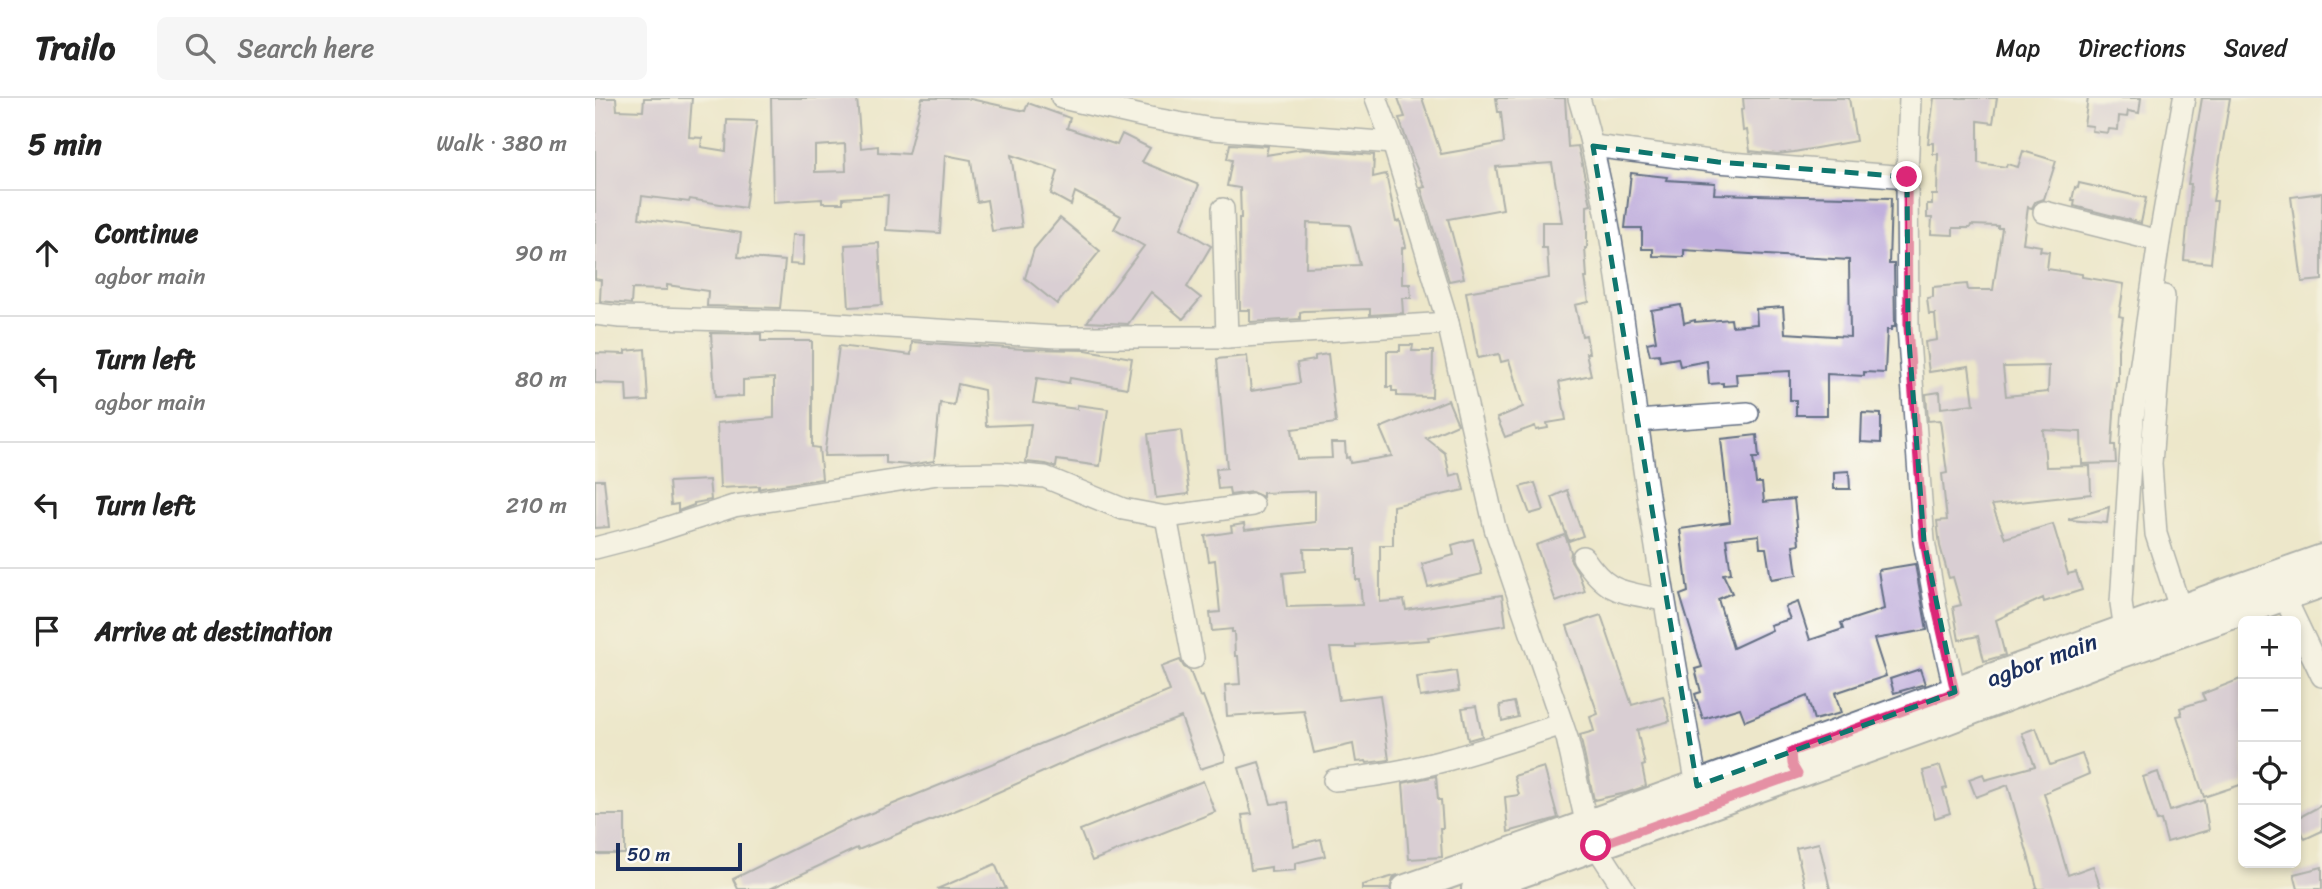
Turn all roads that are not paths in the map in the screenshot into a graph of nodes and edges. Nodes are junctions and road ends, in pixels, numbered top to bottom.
1 (1062, 98) edge
2 (1377, 98) edge
3 (1579, 98) edge
4 (1910, 98) edge
5 (2184, 98) edge
6 (1393, 143) junction
7 (1593, 146) junction
8 (1907, 177) junction
9 (1223, 209) dead end
10 (2044, 212) dead end
11 (2159, 242) junction
12 (2164, 290) dead end
13 (595, 314) edge
14 (1448, 323) junction
15 (1227, 337) junction
16 (1748, 414) dead end
17 (1637, 421) junction
18 (1253, 505) dead end
19 (1166, 517) junction
20 (595, 548) edge
21 (1583, 558) dead end
22 (2322, 559) edge
23 (2322, 583) edge
24 (2284, 596) junction
25 (1663, 600) junction
26 (2180, 608) junction
27 (2125, 629) junction
28 (1193, 658) dead end
29 (2322, 676) edge
30 (1955, 692) junction
31 (1562, 724) junction
32 (1794, 763) junction
33 (1334, 780) dead end
34 (1697, 786) junction
35 (1591, 836) junction
36 (1406, 889) edge
37 (1476, 889) edge
38 (1624, 889) edge

1 - 6 street
2 - 6 street
3 - 7 street
4 - 8 street
5 - 11 street
6 - 14 street
7 - 8 street
7 - 17 street
8 - 30 street
9 - 15 street
10 - 11 street
11 - 27 street
12 - 26 street
13 - 15 street
14 - 15 street
14 - 31 street
16 - 17 street
17 - 25 street
18 - 19 street
19 - 20 street
19 - 28 street
21 - 25 street
22 - 26 main road, agbor main
23 - 24 main road, agbor main
24 - 29 street
24 - 32 main road, agbor main
25 - 34 street
26 - 27 main road, agbor main
27 - 30 main road, agbor main
30 - 32 main road, agbor main
31 - 33 street
31 - 35 street
32 - 34 main road, agbor main
32 - 35 main road, agbor main
34 - 35 main road, agbor main
35 - 36 main road, agbor main
35 - 37 main road, agbor main
35 - 38 street

